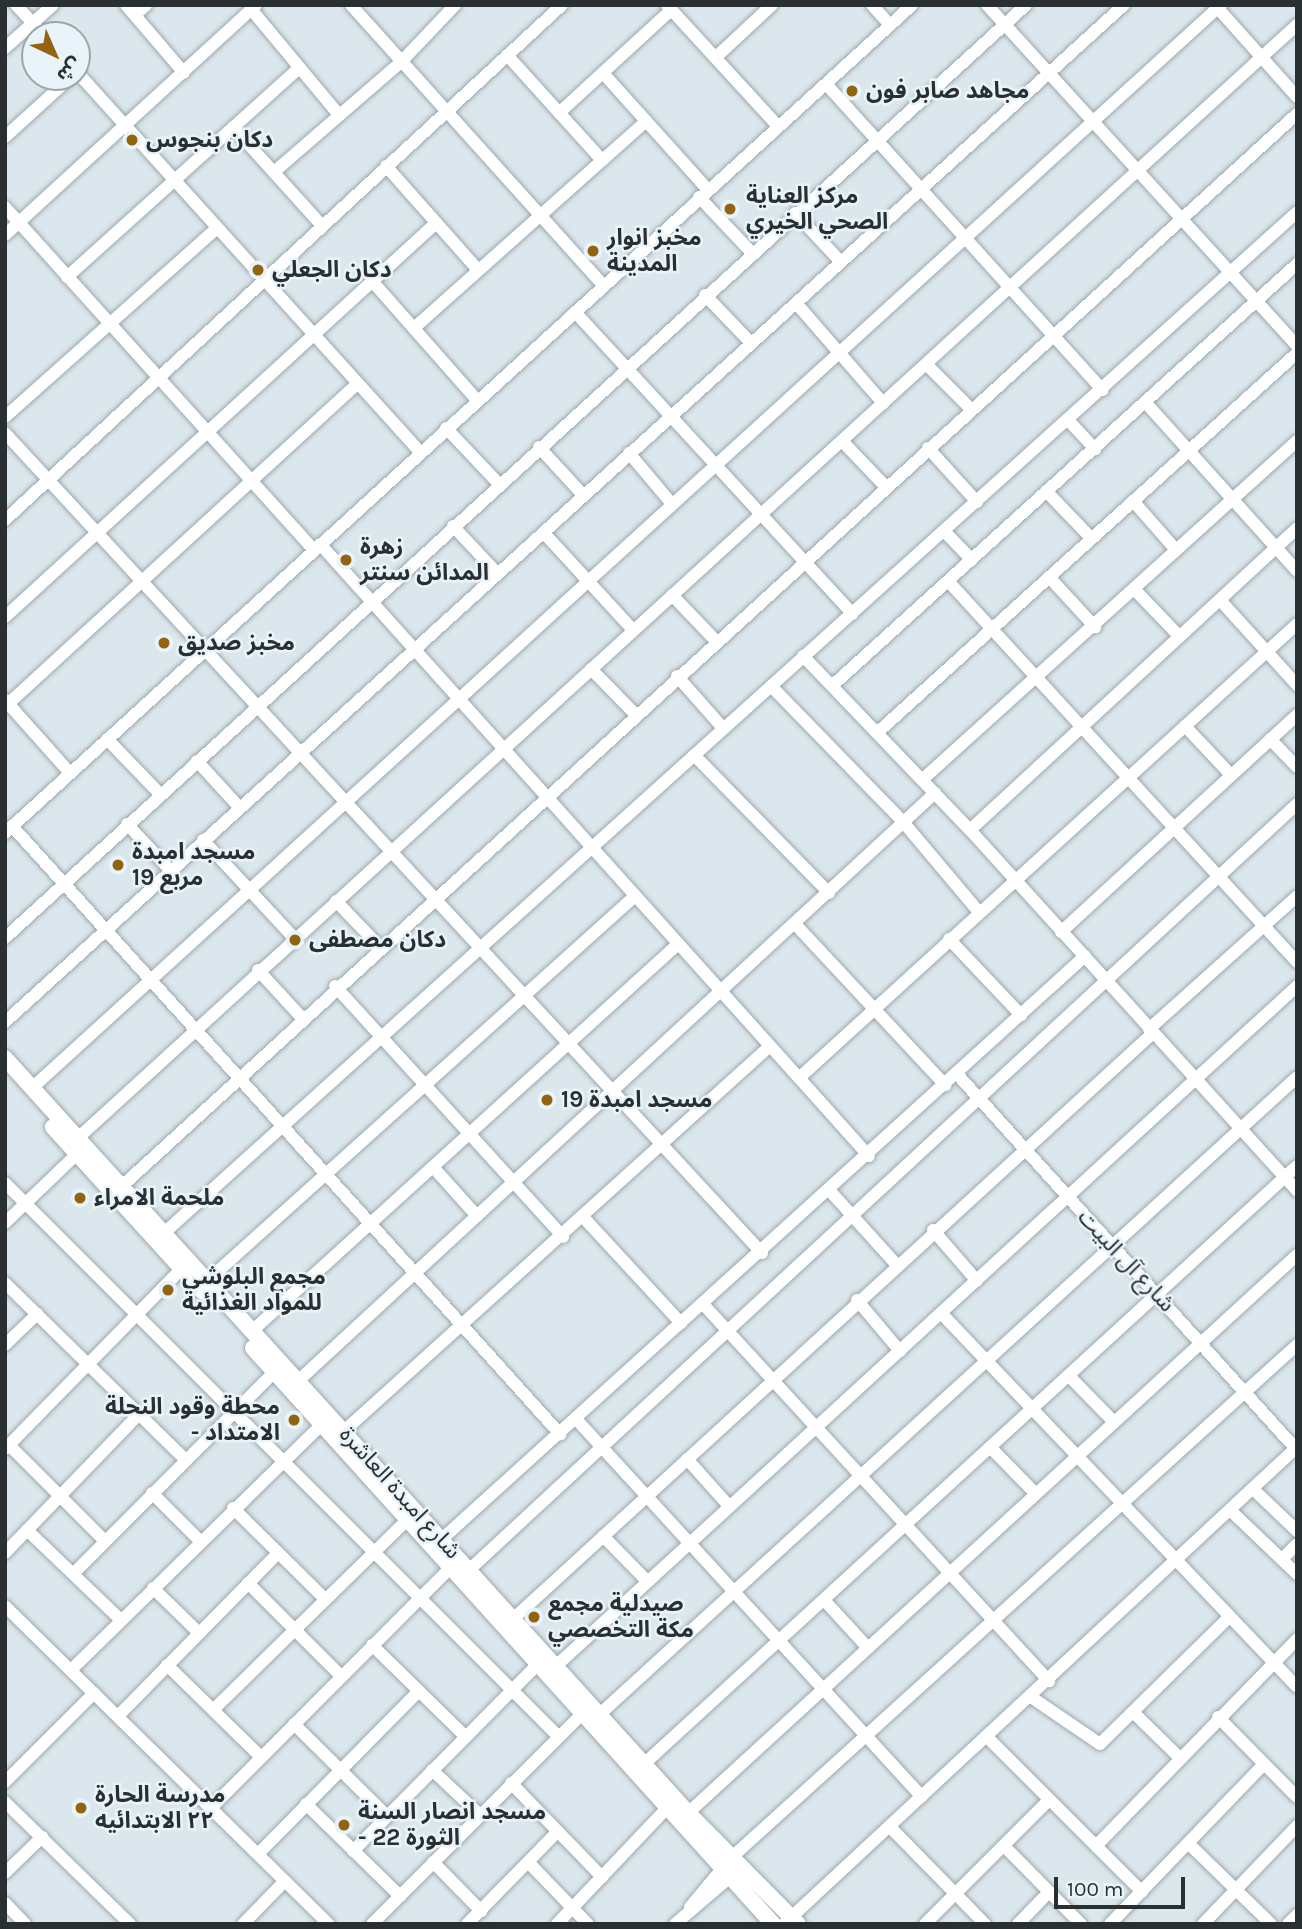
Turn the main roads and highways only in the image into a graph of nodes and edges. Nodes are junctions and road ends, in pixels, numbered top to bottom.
1 (5, 1058) edge
2 (5, 1073) edge
3 (78, 1146) junction
4 (279, 1368) junction
5 (375, 1473) junction
6 (731, 1868) junction
7 (791, 1921) edge
8 (773, 1924) edge

1 - 3 main road, شارع امبدة العاشرة
2 - 3 main road, شارع امبدة العاشرة
3 - 4 main road, شارع امبدة العاشرة
3 - 4 main road, شارع امبدة العاشرة
4 - 5 main road, شارع امبدة العاشرة
4 - 5 main road, شارع امبدة العاشرة
5 - 6 main road, شارع امبدة العاشرة
5 - 6 main road, شارع امبدة العاشرة
6 - 7 main road, شارع امبدة العاشرة
6 - 8 main road, شارع امبدة العاشرة

